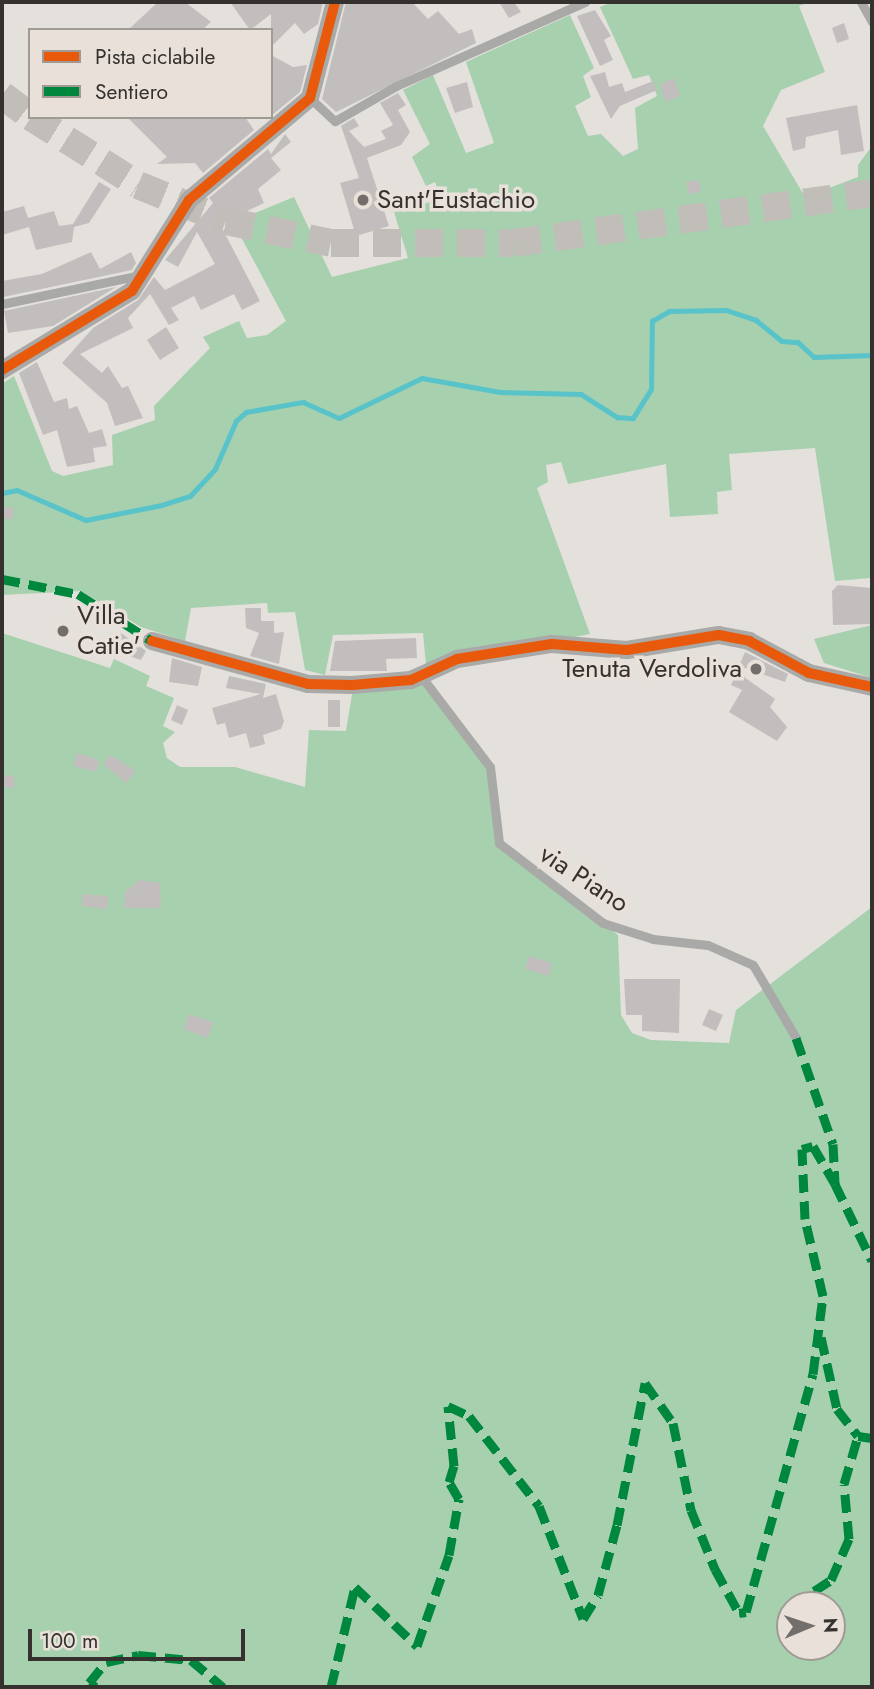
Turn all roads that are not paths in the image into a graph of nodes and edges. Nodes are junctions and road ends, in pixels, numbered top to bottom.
1 (335, 2) edge
2 (585, 2) edge
3 (861, 2) edge
4 (872, 22) edge
5 (310, 98) junction
6 (142, 275) junction
7 (2, 304) edge
8 (2, 370) edge
9 (152, 641) dead end
10 (421, 676) junction
11 (872, 687) edge
12 (796, 1038) dead end

1 - 5 street
2 - 5 lane
3 - 4 lane
5 - 6 street
6 - 7 lane
6 - 8 street
9 - 10 street
10 - 11 street
10 - 12 lane, via Piano

